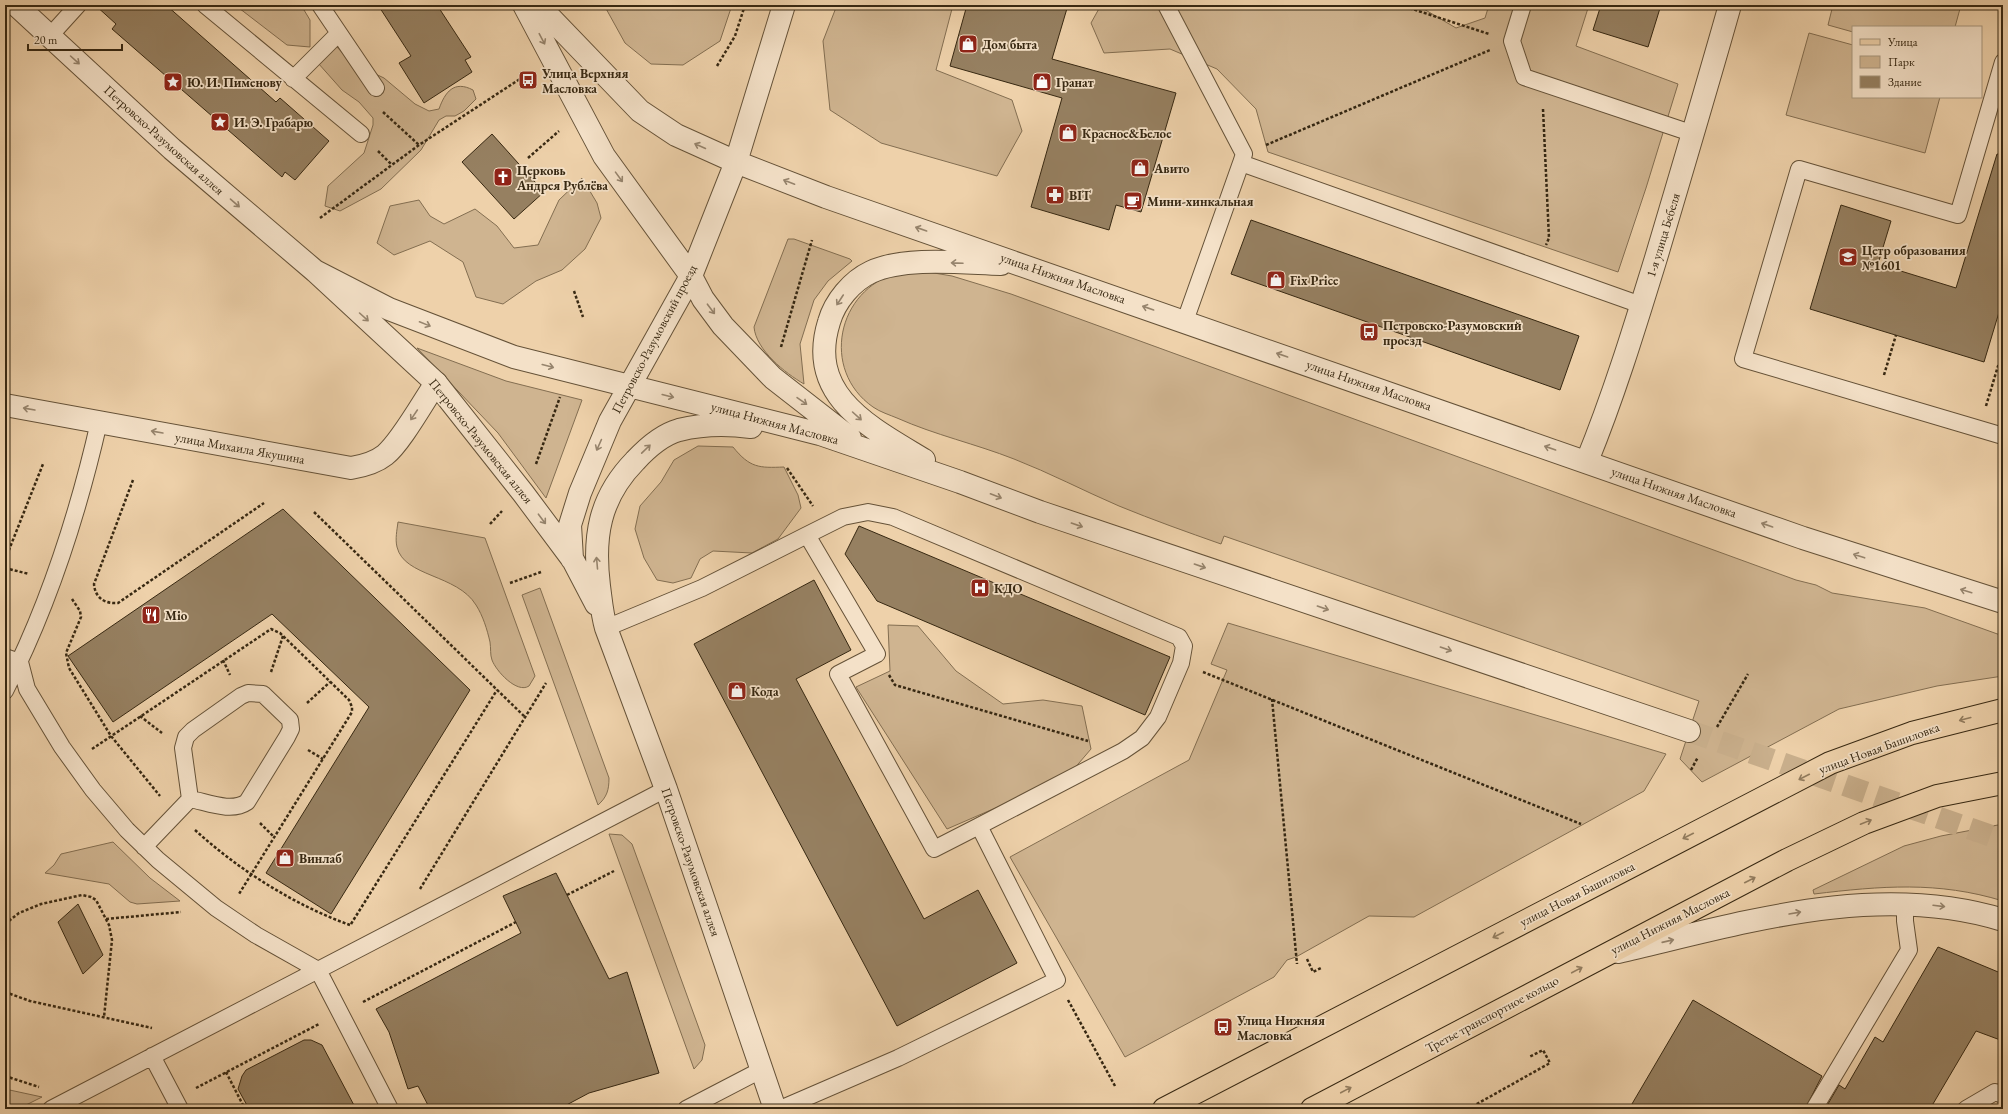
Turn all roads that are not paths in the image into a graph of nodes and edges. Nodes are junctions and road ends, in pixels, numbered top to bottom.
1 (16, 5) edge
2 (78, 5) edge
3 (205, 5) edge
4 (320, 5) edge
5 (524, 5) edge
6 (538, 5) edge
7 (784, 5) edge
8 (1166, 5) edge
9 (1523, 5) edge
10 (1730, 5) edge
11 (338, 34) junction
12 (49, 37) junction
13 (2003, 62) edge
14 (293, 79) junction
15 (376, 88) road end
16 (360, 134) dead end
17 (1694, 134) junction
18 (1243, 159) junction
19 (736, 162) junction
20 (1024, 265) junction
21 (315, 271) junction
22 (691, 276) junction
23 (1641, 305) junction
24 (1185, 321) junction
25 (436, 383) junction
26 (631, 386) junction
27 (5, 405) edge
28 (100, 422) junction
29 (820, 434) junction
30 (2003, 436) edge
31 (864, 449) junction
32 (1587, 461) junction
33 (960, 482) junction
34 (807, 535) junction
35 (573, 560) junction
36 (2003, 602) edge
37 (605, 622) junction
38 (5, 657) edge
39 (20, 662) junction
40 (5, 691) edge
41 (2003, 710) edge
42 (1690, 731) tunnel mouth
43 (2003, 783) edge
44 (666, 789) junction
45 (190, 799) junction
46 (979, 826) junction
47 (144, 847) junction
48 (1905, 903) junction
49 (2003, 920) edge
50 (1603, 956) junction
51 (318, 970) junction
52 (152, 1056) junction
53 (761, 1070) junction
54 (2003, 1095) edge
55 (178, 1104) edge
56 (51, 1109) edge
57 (390, 1109) edge
58 (686, 1109) edge
59 (774, 1109) edge
60 (780, 1109) edge
61 (1164, 1109) edge
62 (1312, 1109) edge
63 (1814, 1109) edge
64 (1966, 1109) edge

1 - 12 street, Петровско-Разумовская аллея
2 - 12 lane
3 - 14 lane
4 - 11 lane
5 -> 22 street
19 -> 6 street
7 - 19 street, Петровско-Разумовский проезд
8 - 18 lane
9 - 17 lane
10 - 17 street, 1-я улица Бебеля
11 - 14 lane
11 - 15 lane
12 -> 21 street, Петровско-Разумовская аллея
13 - 30 lane
14 - 16 lane
17 - 23 street, 1-я улица Бебеля
18 - 23 lane
18 - 24 lane
20 -> 19 street, улица Нижняя Масловка
19 - 22 street, Петровско-Разумовский проезд
24 -> 20 street, улица Нижняя Масловка
20 -> 33 street
21 -> 25 street, Петровско-Разумовская аллея
21 -> 26 street, Петровско-Разумовская аллея
22 - 26 street, Петровско-Разумовский проезд
22 -> 31 street
23 - 32 street, 1-я улица Бебеля
32 -> 24 street, улица Нижняя Масловка
25 -> 28 street, улица Михаила Якушина
25 -> 35 street, Петровско-Разумовская аллея
26 -> 29 street, улица Нижняя Масловка
26 -> 35 street, Петровско-Разумовский проезд
28 -> 27 street, улица Михаила Якушина
28 - 39 lane
29 - 31 street, улица Нижняя Масловка
37 -> 29 street, Петровско-Разумовская аллея
31 - 33 street, улица Нижняя Масловка
36 -> 32 street, улица Нижняя Масловка
33 -> 42 street, улица Нижняя Масловка
34 - 37 lane
34 - 46 lane
34 - 46 lane
35 - 37 street, Петровско-Разумовская аллея
37 - 44 street, Петровско-Разумовская аллея
38 - 39 lane
39 - 40 lane
39 - 47 lane
41 -> 61 main road, улица Новая Башиловка
50 -> 43 main road, улица Нижняя Масловка
44 - 51 lane
44 - 53 street, Петровско-Разумовская аллея
45 - 45 lane
45 - 47 lane
46 - 60 lane
47 - 51 lane
48 -> 49 street, улица Нижняя Масловка
50 -> 48 street, улица Нижняя Масловка
48 - 63 lane
62 -> 50 main road, Третье транспортное кольцо
51 - 52 lane
51 - 57 lane
52 - 55 lane
52 - 56 lane
53 - 58 lane
53 - 59 street, Петровско-Разумовская аллея
54 - 64 lane

